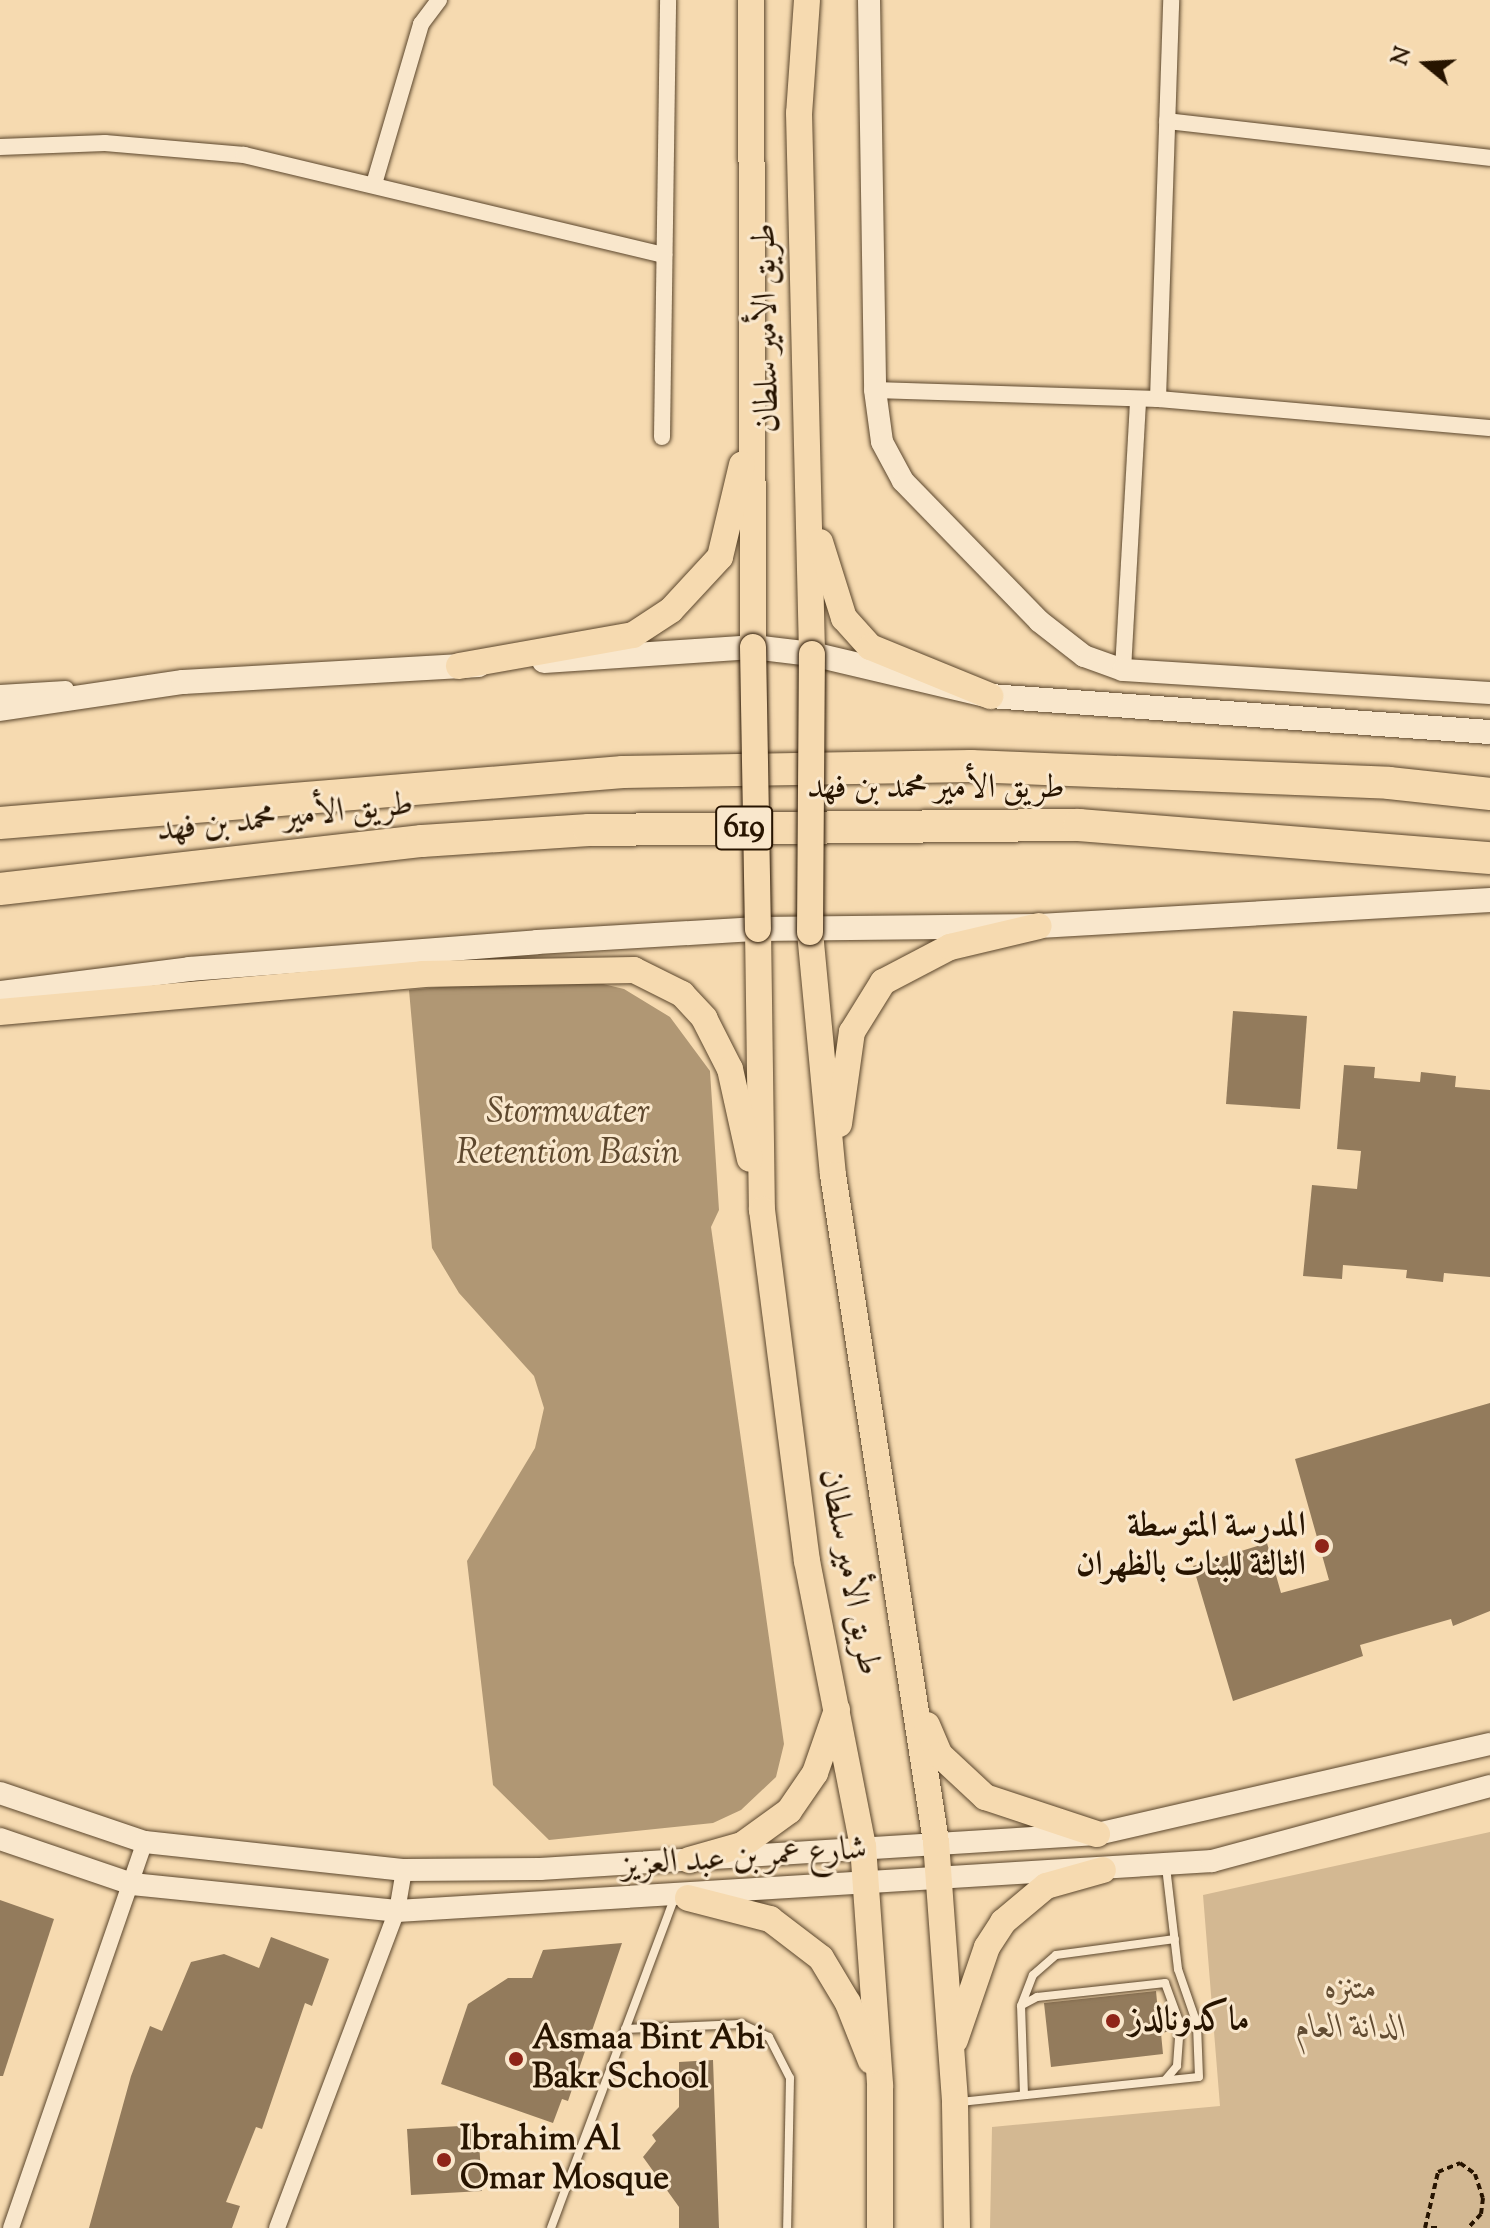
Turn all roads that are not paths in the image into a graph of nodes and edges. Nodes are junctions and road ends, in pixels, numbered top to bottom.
1 (439, 0) edge
2 (668, 0) edge
3 (751, 0) edge
4 (807, 0) edge
5 (869, 0) edge
6 (1171, 0) edge
7 (1167, 121) junction
8 (0, 147) edge
9 (1490, 158) edge
10 (374, 184) junction
11 (664, 255) junction
12 (754, 366) junction
13 (875, 390) junction
14 (1138, 399) junction
15 (1158, 399) junction
16 (804, 407) junction
17 (1490, 428) edge
18 (662, 437) dead end
19 (753, 647) junction
20 (812, 654) junction
21 (459, 666) junction
22 (1123, 670) junction
23 (183, 682) junction
24 (0, 693) edge
25 (1490, 693) edge
26 (990, 696) junction
27 (0, 709) edge
28 (1490, 732) edge
29 (1490, 794) edge
30 (0, 823) edge
31 (1490, 858) edge
32 (0, 889) edge
33 (1490, 900) edge
34 (1039, 926) junction
35 (758, 929) junction
36 (810, 932) junction
37 (0, 993) edge
38 (0, 1012) edge
39 (833, 1175) junction
40 (762, 1210) junction
41 (910, 1688) junction
42 (839, 1707) junction
43 (1490, 1744) edge
44 (1490, 1786) edge
45 (0, 1793) edge
46 (1097, 1834) junction
47 (0, 1839) edge
48 (145, 1842) junction
49 (936, 1842) junction
50 (863, 1846) junction
51 (689, 1860) junction
52 (1166, 1862) junction
53 (404, 1870) junction
54 (1103, 1870) junction
55 (937, 1879) junction
56 (132, 1884) junction
57 (866, 1884) junction
58 (681, 1898) junction
59 (397, 1911) junction
60 (1175, 1939) junction
61 (1021, 2006) junction
62 (625, 2029) junction
63 (951, 2051) junction
64 (1166, 2080) junction
65 (880, 2086) junction
66 (1024, 2095) junction
67 (955, 2103) junction
68 (878, 2222) edge
69 (11, 2228) edge
70 (277, 2228) edge
71 (551, 2228) edge
72 (787, 2228) edge
73 (957, 2228) edge

1 - 10 street
2 - 11 street
3 - 12 main road, طريق الأمير سلطان
4 - 16 main road, طريق الأمير سلطان
5 - 13 street
6 - 7 street
7 - 9 street
7 - 15 street
8 - 10 street
10 - 11 street
11 - 18 street
12 - 19 main road, طريق الأمير سلطان
12 - 21 main road
13 - 14 street
13 - 22 street
14 - 15 street
14 - 22 street
15 - 17 street
16 - 20 main road, طريق الأمير سلطان
16 - 26 main road
19 - 20 main road
19 - 21 main road
19 - 35 main road, طريق الأمير سلطان, bridge
20 - 26 main road
20 - 36 main road, طريق الأمير سلطان, bridge
21 - 23 main road
22 - 25 street
23 - 24 street
23 - 27 main road
26 - 28 main road
29 - 30 highway, طريق الأمير محمد بن فهد / 619
31 - 32 highway, طريق الأمير محمد بن فهد / 619
33 - 34 main road
34 - 36 main road
34 - 39 main road
35 - 36 main road
35 - 37 main road
35 - 40 main road, طريق الأمير سلطان
36 - 39 main road, طريق الأمير سلطان
38 - 40 main road
39 - 41 main road, طريق الأمير سلطان
40 - 42 main road, طريق الأمير سلطان
41 - 46 main road
41 - 49 main road, طريق الأمير سلطان
42 - 50 main road, طريق الأمير سلطان
42 - 51 main road
43 - 46 street
44 - 52 street, شارع عمر بن عبد العزيز
45 - 48 street
46 - 49 street
47 - 56 street, شارع عمر بن عبد العزيز
48 - 53 street
48 - 56 street
49 - 50 street
49 - 55 main road, طريق الأمير سلطان
50 - 51 street
50 - 57 main road, طريق الأمير سلطان
51 - 53 street
52 - 54 street, شارع عمر بن عبد العزيز
52 - 60 lane
53 - 59 street
54 - 55 street, شارع عمر بن عبد العزيز
54 - 63 main road
55 - 57 street, شارع عمر بن عبد العزيز
55 - 63 main road, طريق الأمير سلطان
56 - 59 street, شارع عمر بن عبد العزيز
56 - 69 street
57 - 58 street, شارع عمر بن عبد العزيز
57 - 65 main road, طريق الأمير سلطان
58 - 59 street, شارع عمر بن عبد العزيز
58 - 62 lane
58 - 65 main road
59 - 70 street
60 - 61 lane
60 - 64 lane
61 - 64 lane
61 - 66 lane
62 - 71 lane
62 - 72 lane
63 - 67 main road, طريق الأمير سلطان
64 - 66 lane
65 - 68 main road, طريق الأمير سلطان
66 - 67 lane
67 - 73 main road, طريق الأمير سلطان

